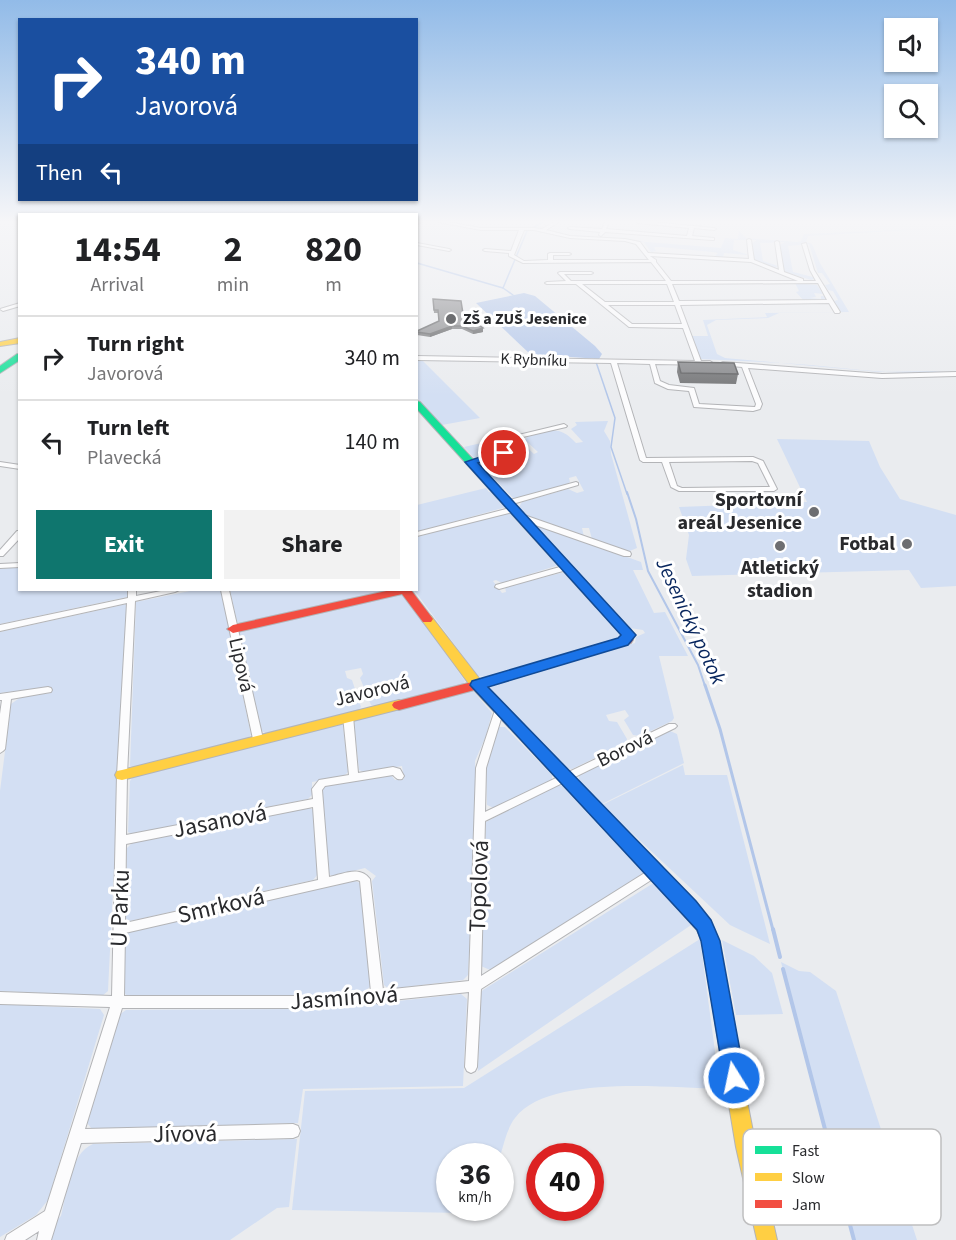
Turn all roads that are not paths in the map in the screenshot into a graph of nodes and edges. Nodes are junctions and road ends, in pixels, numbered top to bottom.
1 (567, 280) edge
2 (802, 280) edge
3 (569, 282) junction
4 (669, 282) junction
5 (807, 282) junction
6 (820, 282) joint
7 (548, 283) dead end
8 (577, 283) junction
9 (831, 301) junction
10 (603, 303) junction
11 (677, 303) junction
12 (18, 305) edge
13 (3, 309) dead end
14 (837, 312) dead end
15 (683, 326) junction
16 (18, 340) edge
17 (3, 344) edge
18 (18, 350) edge
19 (18, 357) edge
20 (418, 358) edge
21 (614, 362) junction
22 (652, 362) junction
23 (699, 362) junction
24 (744, 365) junction
25 (0, 370) edge
26 (956, 374) edge
27 (418, 405) edge
28 (564, 426) dead end
29 (665, 460) junction
30 (471, 462) junction
31 (0, 464) edge
32 (18, 466) edge
33 (576, 484) dead end
34 (515, 510) junction
35 (418, 534) edge
36 (18, 535) edge
37 (0, 554) edge
38 (627, 554) dead end
39 (18, 565) edge
40 (0, 566) edge
41 (567, 567) junction
42 (499, 587) dead end
43 (164, 591) edge
44 (225, 591) edge
45 (400, 591) edge
46 (406, 591) edge
47 (132, 594) edge
48 (0, 628) edge
49 (233, 628) junction
50 (477, 685) junction
51 (48, 690) dead end
52 (4, 696) edge
53 (499, 709) junction
54 (348, 716) junction
55 (672, 726) dead end
56 (258, 740) junction
57 (0, 749) edge
58 (122, 776) junction
59 (399, 776) dead end
60 (354, 777) junction
61 (565, 778) junction
62 (318, 802) junction
63 (481, 818) junction
64 (123, 840) junction
65 (655, 872) junction
66 (324, 883) junction
67 (119, 928) junction
68 (475, 986) junction
69 (0, 998) edge
70 (378, 998) junction
71 (118, 1002) junction
72 (471, 1066) dead end
73 (743, 1130) edge
74 (292, 1131) dead end
75 (76, 1136) junction
76 (51, 1216) junction
77 (764, 1225) edge
78 (12, 1240) edge
79 (44, 1240) edge
80 (767, 1240) edge

1 - 3 street
2 - 5 street
3 - 7 street
3 - 8 street
4 - 5 street
4 - 8 street
4 - 11 street
5 - 6 street
6 - 9 street
8 - 10 street
9 - 11 street
9 - 14 street
10 - 11 street
10 - 15 street
11 - 15 street
12 - 13 street
15 - 23 street
16 - 17 street
17 - 18 street
19 - 25 street
20 - 21 street, K Rybníku
21 - 22 street, K Rybníku
21 - 29 street
22 - 23 street, K Rybníku
22 - 24 street
23 - 24 street, K Rybníku
24 - 26 street, K Rybníku
27 - 30 street
28 - 30 street
29 - 29 street
30 - 34 street
31 - 32 street
33 - 34 street
34 - 35 street
34 - 38 street
34 - 41 street
36 - 37 street
39 - 40 street
41 - 42 street
41 - 50 street, Javorová
43 - 47 street
44 - 49 street, Lipová
45 - 49 street
46 - 50 street
47 - 48 street
47 - 58 street, U Parku
49 - 56 street, Lipová
50 - 53 street
50 - 54 street, Javorová
51 - 52 street
52 - 57 street
53 - 61 street
53 - 63 street, Topolová
54 - 56 street, Javorová
54 - 60 street
55 - 61 street, Borová
56 - 58 street, Javorová
58 - 64 street, U Parku
59 - 60 street
60 - 62 street
61 - 63 street, Borová
61 - 65 street
62 - 64 street, Jasanová
62 - 66 street
63 - 68 street, Topolová
64 - 67 street, U Parku
65 - 68 street, Jasmínová
65 - 73 street
66 - 67 street, Smrková
66 - 70 street, Smrková
67 - 71 street, U Parku
68 - 70 street, Jasmínová
68 - 72 street, Topolová
69 - 71 street, Jasmínová
70 - 71 street, Jasmínová
71 - 75 street, U Parku
74 - 75 street, Jívová
75 - 76 street, U Parku
76 - 78 street
76 - 79 street, U Parku
77 - 80 street

